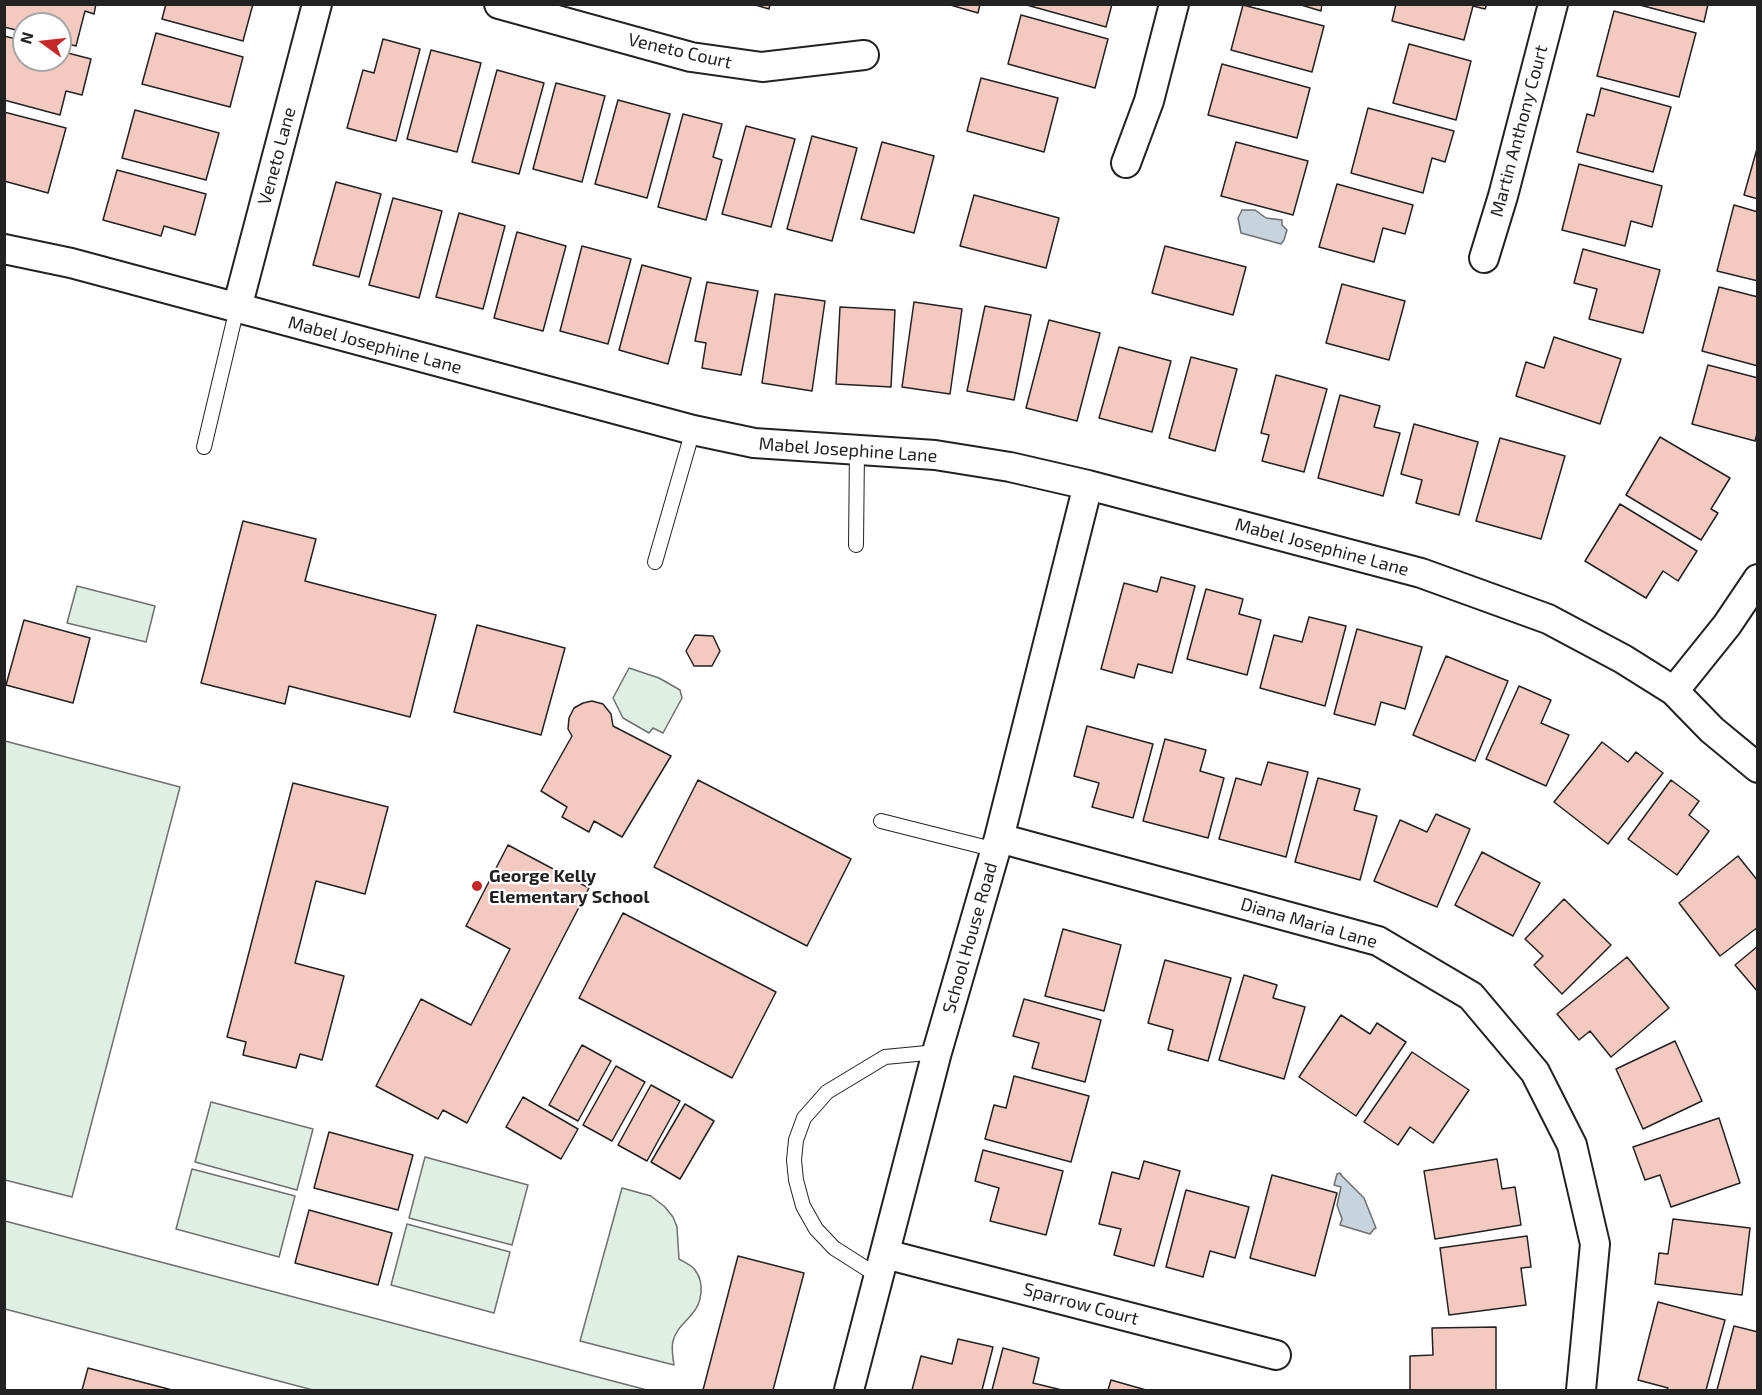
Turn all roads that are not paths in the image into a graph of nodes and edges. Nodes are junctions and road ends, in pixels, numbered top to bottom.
1 (317, 4) edge
2 (499, 4) edge
3 (1174, 4) edge
4 (1553, 4) edge
5 (864, 55) dead end
6 (1126, 163) dead end
7 (4, 249) edge
8 (1484, 258) dead end
9 (237, 308) junction
10 (693, 429) junction
11 (204, 447) dead end
12 (857, 449) junction
13 (1088, 485) junction
14 (856, 545) dead end
15 (655, 562) dead end
16 (1758, 579) edge
17 (1674, 691) junction
18 (1758, 768) edge
19 (881, 821) dead end
20 (998, 844) junction
21 (937, 1052) junction
22 (882, 1265) junction
23 (1276, 1355) dead end
24 (849, 1390) edge
25 (1581, 1390) edge

1 - 9 street, Veneto Lane
2 - 5 street, Veneto Court
3 - 6 street
4 - 8 street, Martin Anthony Court
7 - 9 street, Mabel Josephine Lane
9 - 10 street, Mabel Josephine Lane
9 - 11 lane
10 - 12 street, Mabel Josephine Lane
10 - 15 lane
12 - 13 street, Mabel Josephine Lane
12 - 14 lane
13 - 17 street, Mabel Josephine Lane
13 - 20 street, School House Road
16 - 17 street
17 - 18 street, Mabel Josephine Lane
19 - 20 lane
20 - 21 street, School House Road
20 - 25 street, Diana Maria Lane
21 - 22 street, School House Road
21 - 22 lane
22 - 23 street, Sparrow Court
22 - 24 street, School House Road

